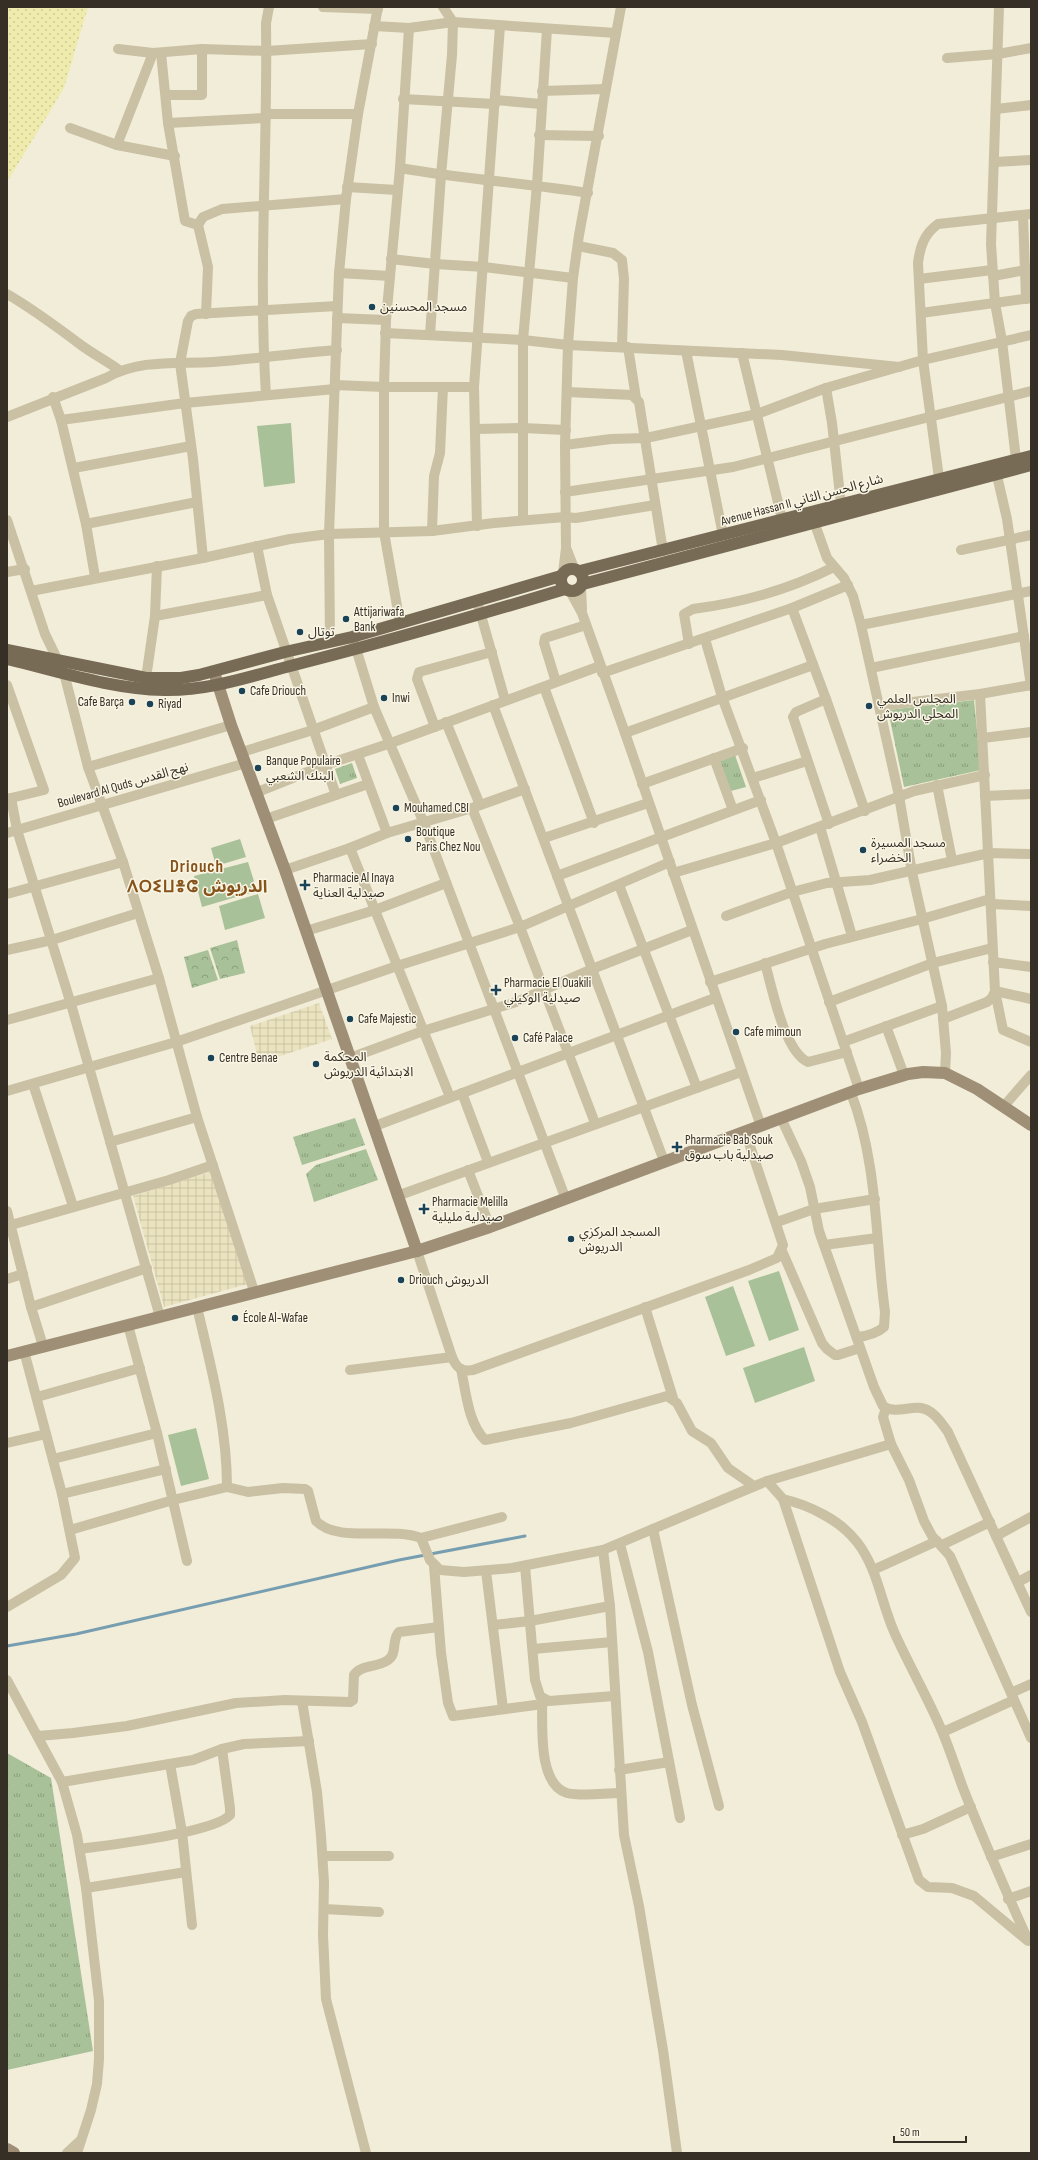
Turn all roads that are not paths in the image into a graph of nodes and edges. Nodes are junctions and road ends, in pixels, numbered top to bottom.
1 (270, 7) edge
2 (323, 7) edge
3 (443, 7) edge
4 (621, 7) edge
5 (999, 7) edge
6 (378, 8) edge
7 (453, 22) junction
8 (374, 26) junction
9 (500, 26) junction
10 (409, 28) junction
11 (547, 29) junction
12 (616, 33) junction
13 (372, 44) junction
14 (1031, 48) edge
15 (118, 49) dead end
16 (202, 49) junction
17 (267, 51) junction
18 (157, 53) junction
19 (998, 54) junction
20 (947, 58) dead end
21 (606, 90) junction
22 (542, 91) junction
23 (167, 95) junction
24 (403, 99) junction
25 (448, 101) junction
26 (495, 102) junction
27 (541, 104) junction
28 (1031, 105) edge
29 (996, 108) junction
30 (358, 114) junction
31 (267, 116) junction
32 (168, 123) junction
33 (70, 128) dead end
34 (539, 135) junction
35 (598, 136) junction
36 (117, 145) junction
37 (175, 156) junction
38 (1031, 160) edge
39 (994, 162) junction
40 (400, 168) junction
41 (441, 175) junction
42 (490, 182) junction
43 (536, 185) junction
44 (347, 187) junction
45 (397, 190) junction
46 (588, 193) junction
47 (346, 199) junction
48 (264, 205) junction
49 (1027, 215) edge
50 (992, 218) junction
51 (198, 225) junction
52 (578, 246) junction
53 (391, 259) junction
54 (436, 264) junction
55 (484, 266) junction
56 (1028, 269) edge
57 (339, 273) junction
58 (529, 273) junction
59 (992, 273) junction
60 (390, 276) junction
61 (573, 278) junction
62 (919, 278) junction
63 (7, 294) edge
64 (1029, 299) edge
65 (995, 303) junction
66 (337, 306) junction
67 (263, 310) junction
68 (921, 313) junction
69 (206, 314) junction
70 (337, 318) junction
71 (386, 320) junction
72 (385, 333) junction
73 (430, 335) junction
74 (1031, 335) edge
75 (476, 337) junction
76 (523, 340) junction
77 (1002, 341) junction
78 (568, 345) junction
79 (625, 347) junction
80 (337, 350) junction
81 (686, 351) junction
82 (742, 353) junction
83 (264, 357) junction
84 (923, 360) junction
85 (180, 363) junction
86 (899, 367) junction
87 (119, 370) junction
88 (335, 387) junction
89 (384, 387) junction
90 (443, 387) junction
91 (474, 387) junction
92 (826, 388) junction
93 (1031, 391) edge
94 (567, 392) junction
95 (266, 395) junction
96 (1008, 396) junction
97 (53, 397) junction
98 (636, 398) junction
99 (185, 403) junction
100 (757, 414) junction
101 (7, 416) edge
102 (930, 417) junction
103 (62, 420) junction
104 (702, 426) junction
105 (522, 428) junction
106 (476, 429) junction
107 (566, 430) junction
108 (646, 438) junction
109 (834, 442) junction
110 (565, 445) junction
111 (191, 446) junction
112 (1031, 456) edge
113 (1016, 459) junction
114 (766, 460) junction
115 (1031, 465) edge
116 (74, 468) junction
117 (709, 469) junction
118 (996, 469) junction
119 (939, 478) junction
120 (652, 480) junction
121 (565, 492) junction
122 (197, 502) junction
123 (841, 504) junction
124 (655, 505) junction
125 (565, 517) junction
126 (812, 517) junction
127 (782, 519) junction
128 (7, 520) edge
129 (523, 520) junction
130 (86, 524) junction
131 (477, 526) junction
132 (9, 531) edge
133 (432, 531) junction
134 (384, 532) junction
135 (329, 534) junction
136 (723, 535) junction
137 (1031, 535) edge
138 (1010, 540) junction
139 (257, 546) junction
140 (961, 550) dead end
141 (663, 551) junction
142 (203, 558) junction
143 (157, 566) junction
144 (834, 567) junction
145 (25, 569) junction
146 (7, 572) edge
147 (570, 572) junction
148 (95, 577) junction
149 (848, 585) junction
150 (575, 588) junction
151 (31, 591) junction
152 (1031, 591) edge
153 (1018, 593) junction
154 (268, 595) junction
155 (477, 601) junction
156 (792, 608) junction
157 (481, 614) junction
158 (155, 616) junction
159 (400, 623) junction
160 (586, 625) junction
161 (861, 625) junction
162 (352, 637) junction
163 (705, 639) junction
164 (1026, 639) edge
165 (330, 642) junction
166 (689, 644) junction
167 (356, 649) junction
168 (7, 650) edge
169 (285, 652) junction
170 (492, 652) junction
171 (7, 659) edge
172 (56, 660) junction
173 (813, 665) junction
174 (290, 666) junction
175 (871, 668) junction
176 (601, 669) junction
177 (214, 672) junction
178 (64, 673) junction
179 (556, 682) junction
180 (145, 683) junction
181 (7, 685) edge
182 (218, 685) junction
183 (1031, 686) edge
184 (544, 687) junction
185 (980, 694) junction
186 (9, 696) edge
187 (722, 697) junction
188 (826, 699) junction
189 (505, 700) junction
190 (494, 705) junction
191 (879, 706) junction
192 (374, 707) junction
193 (446, 722) junction
194 (231, 726) junction
195 (435, 727) junction
196 (313, 730) junction
197 (1031, 732) edge
198 (625, 733) junction
199 (983, 738) junction
200 (391, 743) junction
201 (742, 748) junction
202 (358, 755) junction
203 (244, 757) junction
204 (714, 758) junction
205 (807, 761) junction
206 (325, 765) junction
207 (88, 767) junction
208 (985, 775) junction
209 (753, 778) junction
210 (368, 784) junction
211 (642, 784) junction
212 (937, 785) junction
213 (525, 789) junction
214 (256, 793) junction
215 (1031, 794) edge
216 (336, 795) junction
217 (899, 796) junction
218 (985, 796) junction
219 (9, 798) edge
220 (761, 800) junction
221 (648, 803) junction
222 (103, 804) junction
223 (476, 806) junction
224 (733, 810) junction
225 (865, 811) junction
226 (266, 819) junction
227 (423, 821) junction
228 (594, 823) junction
229 (825, 825) junction
230 (17, 830) junction
231 (7, 833) edge
232 (387, 833) junction
233 (660, 837) junction
234 (544, 838) junction
235 (776, 843) junction
236 (350, 848) junction
237 (989, 853) junction
238 (1031, 854) edge
239 (952, 860) junction
240 (123, 862) junction
241 (670, 862) junction
242 (285, 870) junction
243 (912, 872) junction
244 (673, 873) junction
245 (557, 876) junction
246 (446, 883) junction
247 (837, 883) junction
248 (618, 885) junction
249 (34, 887) junction
250 (792, 892) junction
251 (7, 894) edge
252 (990, 901) junction
253 (568, 905) junction
254 (1031, 906) edge
255 (375, 910) junction
256 (138, 913) junction
257 (726, 916) dead end
258 (922, 919) junction
259 (520, 927) junction
260 (692, 930) junction
261 (306, 931) junction
262 (852, 936) junction
263 (52, 940) junction
264 (470, 943) junction
265 (812, 948) junction
266 (992, 948) junction
267 (7, 950) edge
268 (644, 950) junction
269 (993, 962) junction
270 (764, 963) junction
271 (933, 963) junction
272 (397, 966) junction
273 (1031, 967) edge
274 (592, 969) junction
275 (159, 978) junction
276 (710, 982) junction
277 (544, 990) junction
278 (995, 991) junction
279 (326, 992) junction
280 (715, 998) junction
281 (1031, 999) edge
282 (829, 1002) junction
283 (71, 1004) junction
284 (942, 1006) junction
285 (493, 1010) junction
286 (668, 1017) junction
287 (943, 1019) junction
288 (7, 1020) edge
289 (886, 1026) junction
290 (423, 1031) junction
291 (618, 1035) junction
292 (176, 1042) junction
293 (1031, 1042) edge
294 (845, 1047) junction
295 (570, 1054) junction
296 (350, 1058) junction
297 (88, 1069) junction
298 (518, 1072) junction
299 (741, 1072) junction
300 (945, 1073) junction
301 (904, 1075) junction
302 (1031, 1075) edge
303 (33, 1084) junction
304 (697, 1088) junction
305 (7, 1091) edge
306 (855, 1091) junction
307 (462, 1093) junction
308 (450, 1097) junction
309 (644, 1106) junction
310 (1004, 1106) junction
311 (197, 1117) junction
312 (781, 1118) junction
313 (595, 1123) junction
314 (1031, 1125) edge
315 (374, 1126) junction
316 (760, 1126) junction
317 (745, 1131) junction
318 (110, 1142) junction
319 (544, 1143) junction
320 (664, 1161) junction
321 (488, 1162) junction
322 (213, 1165) junction
323 (468, 1170) junction
324 (125, 1192) junction
325 (397, 1196) junction
326 (565, 1197) junction
327 (875, 1199) junction
328 (73, 1206) junction
329 (814, 1209) junction
330 (7, 1211) edge
331 (777, 1222) junction
332 (11, 1225) junction
333 (490, 1227) junction
334 (877, 1238) junction
335 (824, 1245) junction
336 (417, 1251) junction
337 (782, 1251) junction
338 (147, 1268) junction
339 (23, 1274) junction
340 (7, 1279) edge
341 (254, 1292) junction
342 (31, 1307) junction
343 (197, 1307) junction
344 (645, 1307) junction
345 (160, 1317) junction
346 (128, 1325) junction
347 (857, 1337) junction
348 (43, 1346) junction
349 (860, 1348) junction
350 (24, 1351) junction
351 (7, 1356) edge
352 (452, 1357) junction
353 (140, 1368) junction
354 (460, 1369) junction
355 (350, 1370) dead end
356 (37, 1397) junction
357 (673, 1398) junction
358 (886, 1408) junction
359 (157, 1433) junction
360 (46, 1434) junction
361 (7, 1443) edge
362 (891, 1444) junction
363 (53, 1459) junction
364 (166, 1469) junction
365 (767, 1481) junction
366 (754, 1486) junction
367 (227, 1487) junction
368 (62, 1494) junction
369 (783, 1499) junction
370 (173, 1500) junction
371 (502, 1517) dead end
372 (1031, 1517) edge
373 (990, 1522) junction
374 (653, 1529) junction
375 (70, 1530) junction
376 (996, 1536) junction
377 (421, 1538) junction
378 (940, 1543) junction
379 (620, 1544) junction
380 (603, 1550) junction
381 (188, 1561) dead end
382 (434, 1566) junction
383 (525, 1566) junction
384 (873, 1570) junction
385 (486, 1571) junction
386 (1031, 1576) edge
387 (1018, 1582) junction
388 (610, 1606) junction
389 (7, 1608) edge
390 (1031, 1612) edge
391 (530, 1621) junction
392 (492, 1625) junction
393 (439, 1627) junction
394 (612, 1642) junction
395 (532, 1649) junction
396 (7, 1680) edge
397 (1031, 1684) edge
398 (614, 1696) junction
399 (1013, 1696) junction
400 (302, 1701) junction
401 (542, 1702) junction
402 (503, 1709) junction
403 (943, 1732) junction
404 (38, 1736) junction
405 (1031, 1738) edge
406 (309, 1741) junction
407 (222, 1749) junction
408 (669, 1762) junction
409 (170, 1764) junction
410 (619, 1770) junction
411 (62, 1782) junction
412 (620, 1793) junction
413 (719, 1806) dead end
414 (971, 1808) junction
415 (680, 1818) dead end
416 (182, 1832) junction
417 (902, 1836) junction
418 (1031, 1844) edge
419 (80, 1848) junction
420 (323, 1856) junction
421 (389, 1856) dead end
422 (991, 1857) junction
423 (186, 1872) junction
424 (86, 1888) junction
425 (1031, 1890) edge
426 (1008, 1898) junction
427 (324, 1909) junction
428 (379, 1912) dead end
429 (192, 1925) dead end
430 (1030, 1941) edge
431 (80, 2141) junction
432 (7, 2149) edge
433 (14, 2153) edge
434 (67, 2153) edge
435 (77, 2153) edge
436 (366, 2153) edge
437 (677, 2153) edge

1 - 17 street
2 - 6 street
3 - 7 street
4 - 12 street
5 - 19 street
6 - 8 street
7 - 9 street
7 - 10 street
7 - 25 street
8 - 10 street
8 - 13 street
9 - 11 street
9 - 26 street
10 - 24 street
11 - 12 street
11 - 22 street
12 - 21 street
13 - 17 street
13 - 30 street
14 - 19 street
15 - 18 street
16 - 17 street
16 - 18 street
16 - 23 street
17 - 31 street
18 - 23 street
18 - 36 street
19 - 20 street
19 - 29 street
21 - 22 street
21 - 35 street
22 - 27 street
23 - 32 street
24 - 25 street
24 - 40 street
25 - 26 street
25 - 41 street
26 - 27 street
26 - 42 street
27 - 34 street
28 - 29 street
29 - 39 street
30 - 31 street
30 - 44 street
31 - 32 street
31 - 48 street
32 - 37 street
33 - 36 street
34 - 35 street
34 - 43 street
35 - 46 street
36 - 37 street
37 - 51 street
38 - 39 street
39 - 50 street
40 - 41 street
40 - 45 street
41 - 42 street
41 - 54 street
42 - 43 street
42 - 55 street
43 - 46 street
43 - 58 street
44 - 45 street
44 - 47 street
45 - 53 street
46 - 52 street
47 - 48 street
47 - 57 street
48 - 51 street
48 - 67 street
49 - 50 street
49 - 56 street
50 - 59 street
50 - 62 street
51 - 69 street
52 - 61 street
52 - 79 street
53 - 54 street
53 - 60 street
54 - 55 street
54 - 73 street
55 - 58 street
55 - 75 street
56 - 59 street
56 - 64 street
57 - 60 street
57 - 66 street
58 - 61 street
58 - 76 street
59 - 62 street
59 - 65 street
60 - 71 street
61 - 78 street
62 - 68 street
63 - 87 street
64 - 65 street
65 - 68 street
65 - 77 street
66 - 67 street
66 - 70 street
67 - 69 street
67 - 83 street
68 - 84 street
69 - 85 street
70 - 71 street
70 - 80 street
71 - 72 street
72 - 73 street
72 - 89 street
73 - 75 street
74 - 77 street
75 - 76 street
75 - 91 street
76 - 78 street
76 - 105 street
77 - 84 street
77 - 96 street
78 - 79 street
78 - 94 street
79 - 81 street
79 - 98 street
80 - 83 street
80 - 88 street
81 - 82 street
81 - 104 street
82 - 86 street
82 - 100 street
83 - 85 street
83 - 95 street
84 - 86 street
84 - 102 street
85 - 87 street
85 - 99 street
86 - 92 street
87 - 97 street
88 - 89 street
88 - 95 street
88 - 135 street
89 - 90 street
89 - 134 street
90 - 91 street
90 - 133 street
91 - 106 street
92 - 100 street
92 - 109 street
93 - 96 street
94 - 98 street
94 - 107 street
95 - 99 street
96 - 102 street
96 - 113 street
97 - 101 street
97 - 103 street
98 - 108 street
99 - 103 street
99 - 111 street
100 - 104 street
100 - 114 street
102 - 109 street
102 - 119 street
103 - 116 street
104 - 108 street
104 - 117 street
105 - 106 street
105 - 107 street
105 - 129 street
106 - 131 street
107 - 110 street
108 - 110 street
108 - 120 street
109 - 114 street
109 - 123 street
110 - 121 street
111 - 116 street
111 - 122 street
112 - 113 main road, Avenue Hassan II شارع الحسن الثاني
113 - 118 main road, Avenue Hassan II شارع الحسن الثاني
114 - 117 street
114 - 127 street
115 - 118 main road, Avenue Hassan II شارع الحسن الثاني
116 - 130 street
117 - 120 street
117 - 136 street
118 - 119 main road, Avenue Hassan II شارع الحسن الثاني
118 - 126 main road, Avenue Hassan II شارع الحسن الثاني
118 - 138 street
119 - 123 main road, Avenue Hassan II شارع الحسن الثاني
120 - 121 street
120 - 124 street
121 - 125 street
122 - 130 street
122 - 142 street
123 - 126 main road, Avenue Hassan II شارع الحسن الثاني
124 - 125 street
124 - 141 street
125 - 129 street
125 - 147 street
126 - 127 main road, Avenue Hassan II شارع الحسن الثاني
126 - 144 street
126 - 150 main road, Avenue Hassan II شارع الحسن الثاني
127 - 136 main road, Avenue Hassan II شارع الحسن الثاني
128 - 132 street
129 - 131 street
130 - 148 street
131 - 133 street
132 - 145 street
133 - 134 street
134 - 135 street
134 - 159 street
135 - 139 street
135 - 165 street
136 - 141 main road, Avenue Hassan II شارع الحسن الثاني
137 - 138 street
138 - 140 street
138 - 153 street
139 - 142 street
139 - 154 street
141 - 147 main road, Avenue Hassan II شارع الحسن الثاني
142 - 143 street
143 - 148 street
143 - 158 street
144 - 149 street
144 - 166 street
145 - 146 street
145 - 151 street
147 - 150 main road
147 - 150 main road
147 - 155 main road, Avenue Hassan II شارع الحسن الثاني
148 - 151 street
149 - 156 street
149 - 161 street
150 - 157 main road, Avenue Hassan II شارع الحسن الثاني
150 - 160 street
151 - 172 street
152 - 153 street
153 - 161 street
153 - 164 street
154 - 158 street
154 - 169 street
155 - 157 street
155 - 159 main road, Avenue Hassan II شارع الحسن الثاني
156 - 163 street
156 - 173 street
157 - 167 main road, Avenue Hassan II شارع الحسن الثاني
157 - 170 street
158 - 180 street
159 - 162 main road, Avenue Hassan II شارع الحسن الثاني
160 - 176 street
160 - 179 street
161 - 175 street
162 - 165 main road, Avenue Hassan II شارع الحسن الثاني
162 - 167 street
163 - 166 street
163 - 187 street
164 - 175 street
164 - 183 street
165 - 169 main road, Avenue Hassan II شارع الحسن الثاني
166 - 176 street
167 - 174 main road, Avenue Hassan II شارع الحسن الثاني
167 - 192 street
168 - 172 main road, Avenue Hassan II شارع الحسن الثاني
169 - 174 street
169 - 177 main road, Avenue Hassan II شارع الحسن الثاني
170 - 189 street
170 - 195 street
171 - 178 main road, Avenue Hassan II شارع الحسن الثاني
172 - 178 street
172 - 180 main road, Avenue Hassan II شارع الحسن الثاني
173 - 187 street
173 - 188 street
174 - 182 main road, Avenue Hassan II شارع الحسن الثاني
174 - 196 street
175 - 191 street
176 - 179 street
176 - 198 street
177 - 180 main road, Avenue Hassan II شارع الحسن الثاني
177 - 182 street
178 - 180 main road, Avenue Hassan II شارع الحسن الثاني
178 - 207 street
179 - 184 street
180 - 182 main road, Avenue Hassan II شارع الحسن الثاني
181 - 186 street
182 - 194 street
183 - 185 street
184 - 189 street
184 - 228 street
185 - 191 street
185 - 199 street
186 - 219 street
187 - 198 street
187 - 201 street
188 - 205 street
188 - 225 street
189 - 190 street
190 - 193 street
190 - 213 street
191 - 217 street
192 - 196 street, Boulevard Al Quds نهج القدس
192 - 200 street
193 - 195 street
193 - 223 street
194 - 203 street
194 - 207 street
195 - 200 street
196 - 203 street, Boulevard Al Quds نهج القدس
196 - 206 street
197 - 199 street
198 - 211 street
199 - 208 street
200 - 202 street
200 - 227 street
201 - 204 street
201 - 209 street
202 - 206 street
202 - 210 street
203 - 214 street
203 - 222 street, Boulevard Al Quds نهج القدس
204 - 211 street
204 - 224 street
205 - 209 street
205 - 229 street
206 - 214 street
206 - 216 street
207 - 222 street
208 - 212 street
208 - 218 street
209 - 220 street
210 - 216 street
210 - 232 street
211 - 221 street
212 - 217 street
212 - 239 street
213 - 223 street
213 - 234 street
214 - 226 street
215 - 218 street
216 - 226 street
217 - 225 street
217 - 243 street
218 - 237 street
219 - 230 street
220 - 224 street
220 - 235 street
221 - 228 street
221 - 233 street
222 - 230 street, Boulevard Al Quds نهج القدس
222 - 240 street
223 - 227 street
223 - 259 street
224 - 233 street
225 - 229 street
226 - 242 street
227 - 232 street
227 - 246 street
228 - 234 street
229 - 235 street
229 - 247 street
230 - 231 street, Boulevard Al Quds نهج القدس
230 - 249 street
232 - 236 street
233 - 241 street
233 - 245 street
234 - 245 street
235 - 244 street
235 - 250 street
236 - 242 street
236 - 255 street
237 - 238 street
237 - 239 street
237 - 252 street
239 - 243 street
240 - 249 street
240 - 256 street
241 - 244 street
241 - 248 street
242 - 261 street
243 - 247 street
243 - 258 street
244 - 260 street
245 - 253 street
246 - 255 street
246 - 264 street
247 - 250 street
247 - 262 street
248 - 253 street
248 - 268 street
249 - 251 street
249 - 263 street
250 - 257 street
250 - 265 street
252 - 254 street
252 - 258 street
252 - 266 street
253 - 259 street
253 - 274 street
255 - 261 street
255 - 272 street
256 - 263 street
256 - 275 street
258 - 262 street
258 - 271 street
259 - 264 street
259 - 277 street
260 - 268 street
260 - 276 street
261 - 279 street
262 - 265 street
263 - 267 street
263 - 283 street
264 - 272 street
264 - 285 street
265 - 270 street
265 - 282 street
266 - 269 street
266 - 271 street
268 - 274 street
268 - 286 street
269 - 273 street
269 - 278 street
270 - 276 street
270 - 294 street
271 - 282 street
271 - 284 street
272 - 279 street
272 - 290 street
274 - 277 street
274 - 291 street
275 - 283 street
275 - 292 street
276 - 280 street
277 - 285 street
277 - 295 street
278 - 281 street
278 - 287 street
278 - 293 street
279 - 292 street
279 - 296 street
280 - 286 street
280 - 299 street
282 - 294 street
283 - 288 street
283 - 297 street
284 - 287 street
284 - 289 street
285 - 290 street
285 - 298 street
286 - 291 street
286 - 304 street
287 - 300 street
289 - 294 street
289 - 301 street
290 - 296 street
290 - 308 street
291 - 295 street
291 - 309 street
292 - 297 street
292 - 311 street
294 - 306 street
295 - 298 street
295 - 313 street
296 - 315 street
297 - 303 street
297 - 318 street
298 - 307 street
298 - 319 street
299 - 304 street
299 - 316 street
300 - 301 street
300 - 310 street
301 - 306 street
302 - 310 street
303 - 305 street
303 - 328 street
304 - 309 street
306 - 312 street
306 - 327 street
307 - 308 street
307 - 321 street
308 - 315 street
309 - 313 street
309 - 320 street
310 - 314 street
311 - 318 street
311 - 322 street
312 - 316 street
312 - 329 street
313 - 319 street
315 - 325 street
316 - 317 street
317 - 320 street
317 - 331 street
318 - 324 street
319 - 321 street
319 - 326 street
320 - 326 street
321 - 323 street
322 - 324 street
322 - 341 street
323 - 325 street
323 - 333 street
324 - 328 street
324 - 338 street
325 - 336 street
326 - 333 street
327 - 329 street
327 - 334 street
328 - 332 street
329 - 331 street
329 - 335 street
330 - 332 street
331 - 337 street
332 - 339 street
333 - 336 street
334 - 335 street
334 - 347 street
335 - 347 street
336 - 341 street
336 - 352 street
337 - 344 street
337 - 349 street
338 - 342 street
338 - 345 street
339 - 340 street
339 - 342 street
341 - 343 street
342 - 348 street
343 - 345 street
343 - 367 street
344 - 354 street
344 - 357 street
345 - 346 street
346 - 348 street
346 - 353 street
347 - 349 street
348 - 350 street
349 - 358 street
350 - 351 street
350 - 356 street
352 - 354 street
352 - 355 street
353 - 356 street
353 - 359 street
354 - 357 street
356 - 360 street
357 - 366 street
358 - 362 street
358 - 373 street
359 - 363 street
359 - 364 street
360 - 361 street
360 - 363 street
362 - 365 street
362 - 378 street
363 - 368 street
364 - 368 street
364 - 370 street
365 - 366 street
365 - 369 street
366 - 374 street
367 - 370 street
367 - 377 street
368 - 375 street
369 - 384 street
369 - 417 street
370 - 375 street
370 - 381 street
371 - 377 street
372 - 376 street
373 - 376 street
373 - 378 street
374 - 379 street
374 - 413 street
375 - 389 street
376 - 387 street
377 - 382 street
378 - 384 street
378 - 399 street
379 - 380 street
379 - 408 street
380 - 383 street
380 - 388 street
382 - 385 street
382 - 393 street
383 - 385 street
383 - 391 street
384 - 403 street
385 - 392 street
386 - 387 street
387 - 390 street
388 - 391 street
388 - 394 street
391 - 392 street
391 - 395 street
392 - 402 street
393 - 400 street
393 - 402 street
394 - 395 street
394 - 398 street
395 - 401 street
396 - 404 street
397 - 399 street
398 - 401 street
398 - 410 street
399 - 403 street
399 - 405 street
400 - 404 street
400 - 406 street
401 - 402 street
401 - 412 street
403 - 414 street
404 - 411 street
406 - 407 street
406 - 420 street
407 - 409 street
407 - 416 street
408 - 410 street
408 - 415 street
409 - 411 street
409 - 416 street
410 - 412 street
411 - 419 street
412 - 437 street
414 - 417 street
414 - 422 street
416 - 419 street
416 - 423 street
417 - 430 street
418 - 422 street
419 - 424 street
420 - 421 street
420 - 427 street
422 - 426 street
423 - 424 street
423 - 429 street
424 - 431 street
425 - 426 street
426 - 430 street
427 - 428 street
427 - 436 street
431 - 434 street
431 - 435 street
432 - 433 street

